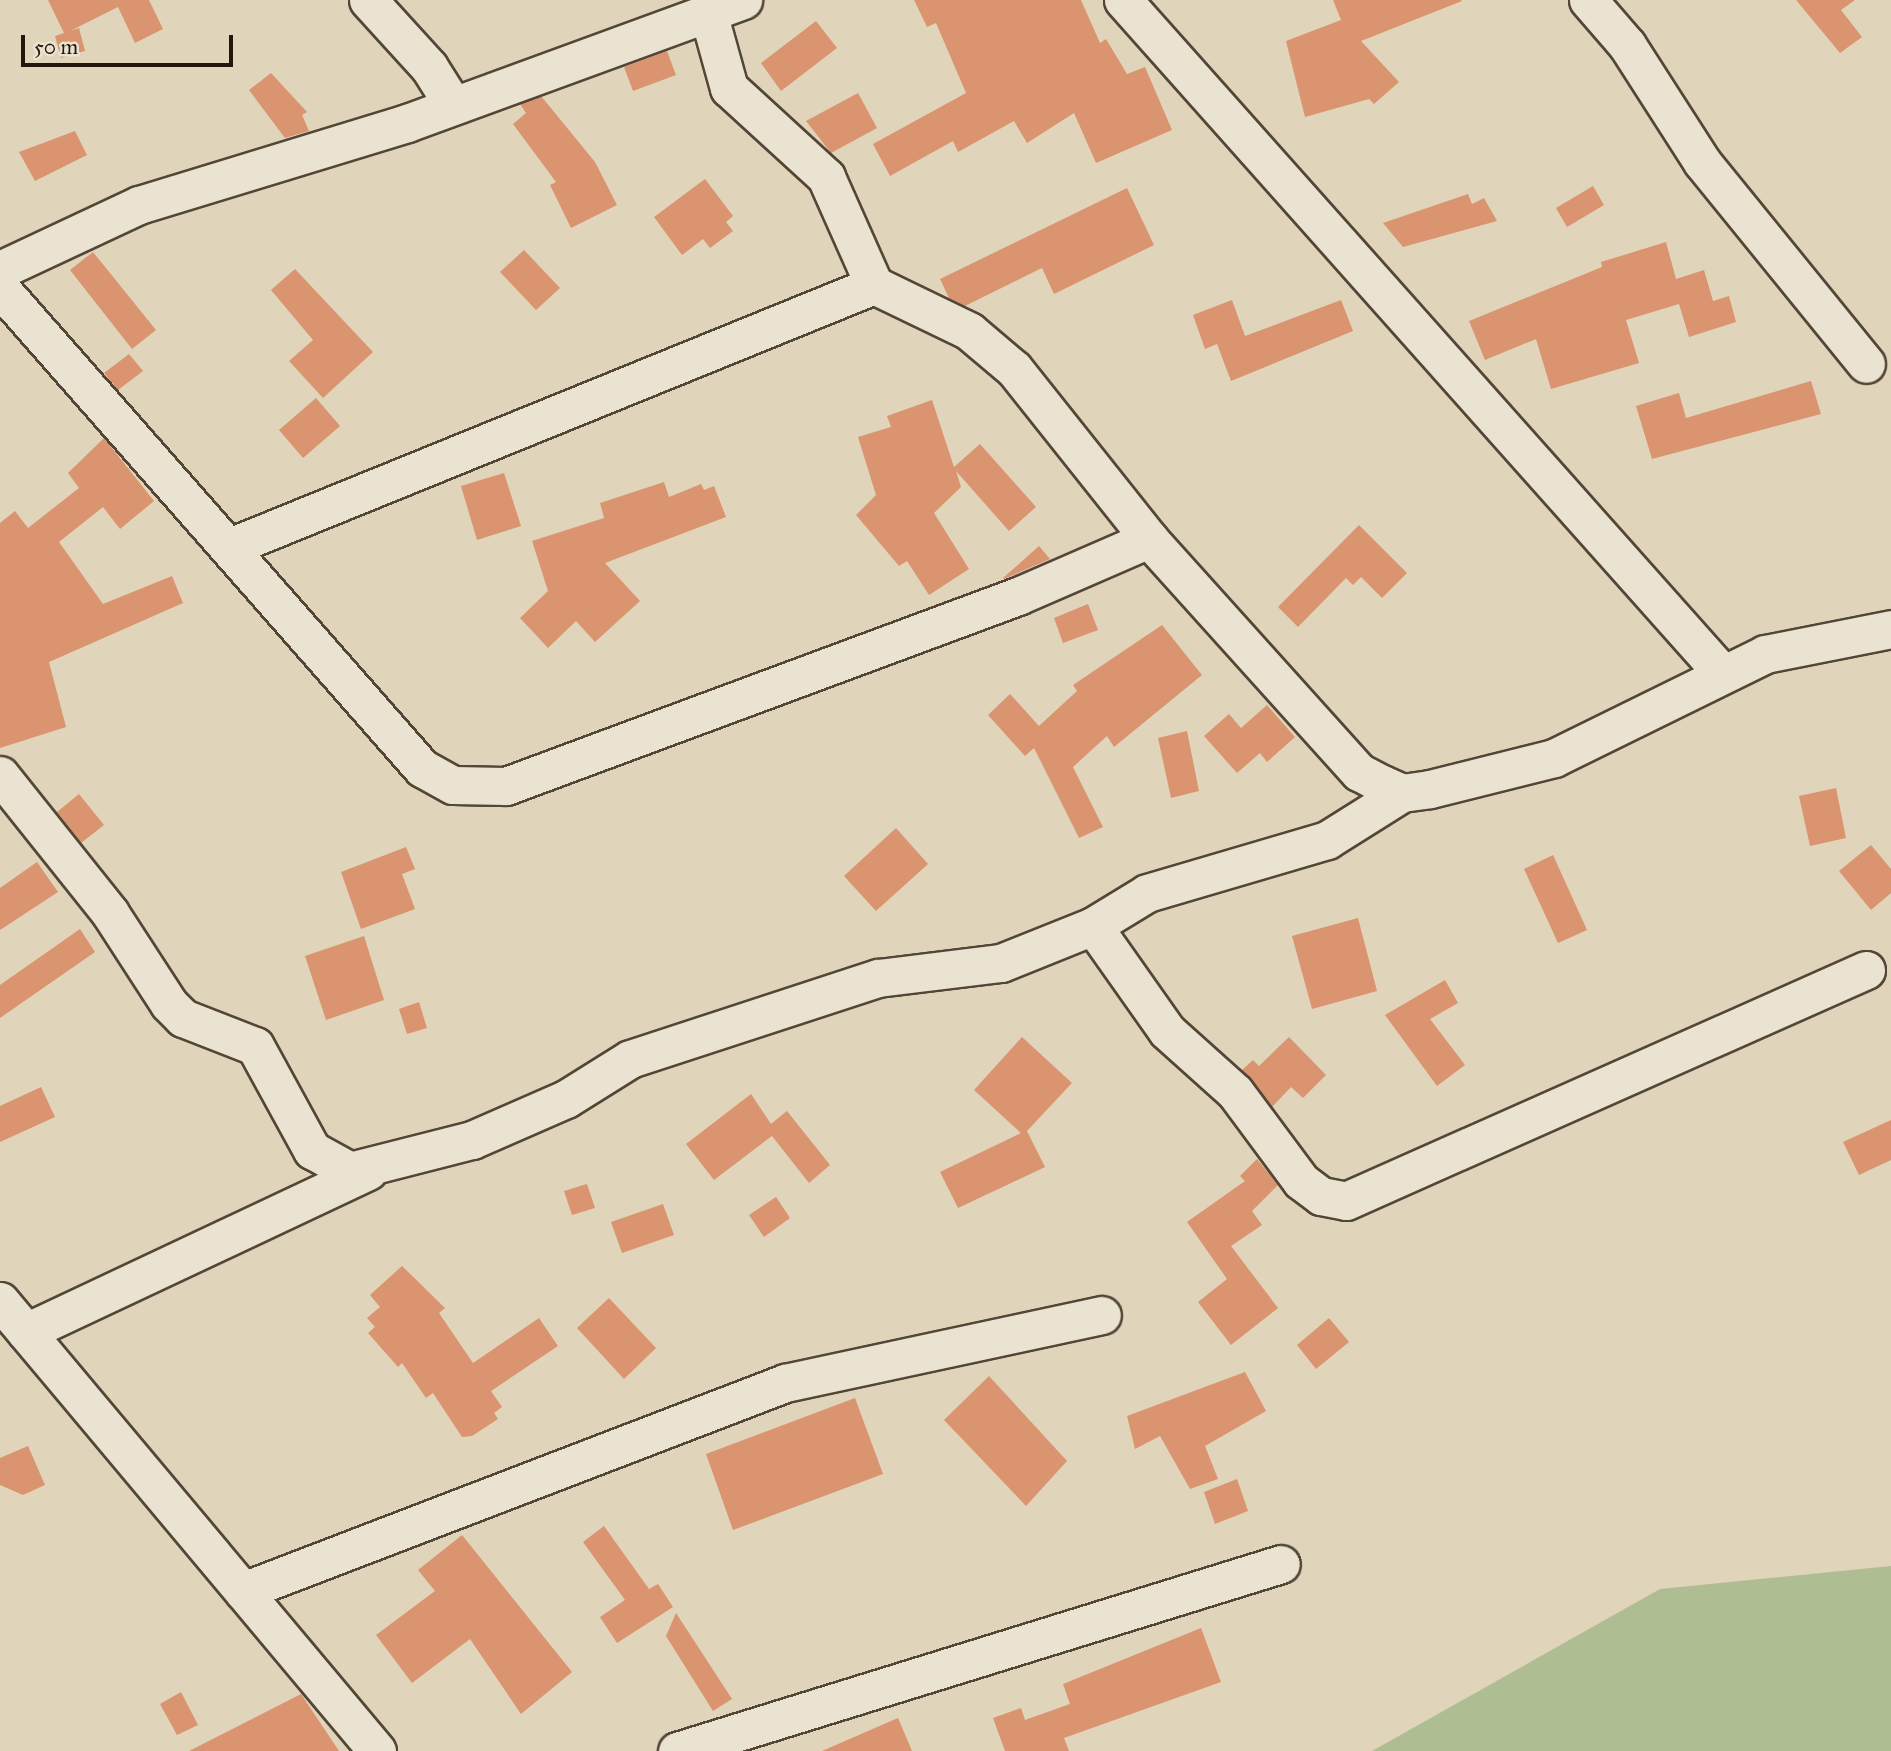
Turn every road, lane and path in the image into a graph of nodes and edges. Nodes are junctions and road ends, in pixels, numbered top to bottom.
1 (368, 0) edge
2 (743, 0) edge
3 (1123, 0) edge
4 (1588, 0) edge
5 (709, 16) junction
6 (451, 102) junction
7 (0, 271) edge
8 (874, 285) junction
9 (0, 288) edge
10 (1866, 364) dead end
11 (1149, 539) junction
12 (232, 546) junction
13 (1891, 629) edge
14 (1721, 672) junction
15 (0, 775) edge
16 (1402, 793) junction
17 (1093, 926) junction
18 (1866, 970) dead end
19 (368, 1171) junction
20 (0, 1301) edge
21 (1102, 1315) dead end
22 (26, 1332) junction
23 (1281, 1563) dead end
24 (243, 1591) junction
25 (377, 1751) edge
26 (677, 1751) edge

1 - 6 street
2 - 5 street
3 - 14 street
4 - 10 street
5 - 6 street
5 - 8 street
6 - 7 street
8 - 11 street
8 - 12 street
9 - 12 street
11 - 12 street
11 - 16 street
13 - 14 street
14 - 16 street
15 - 19 street
16 - 17 street
17 - 18 street
17 - 19 street
19 - 22 street
20 - 22 street
21 - 24 street
22 - 24 street
23 - 26 street
24 - 25 street

